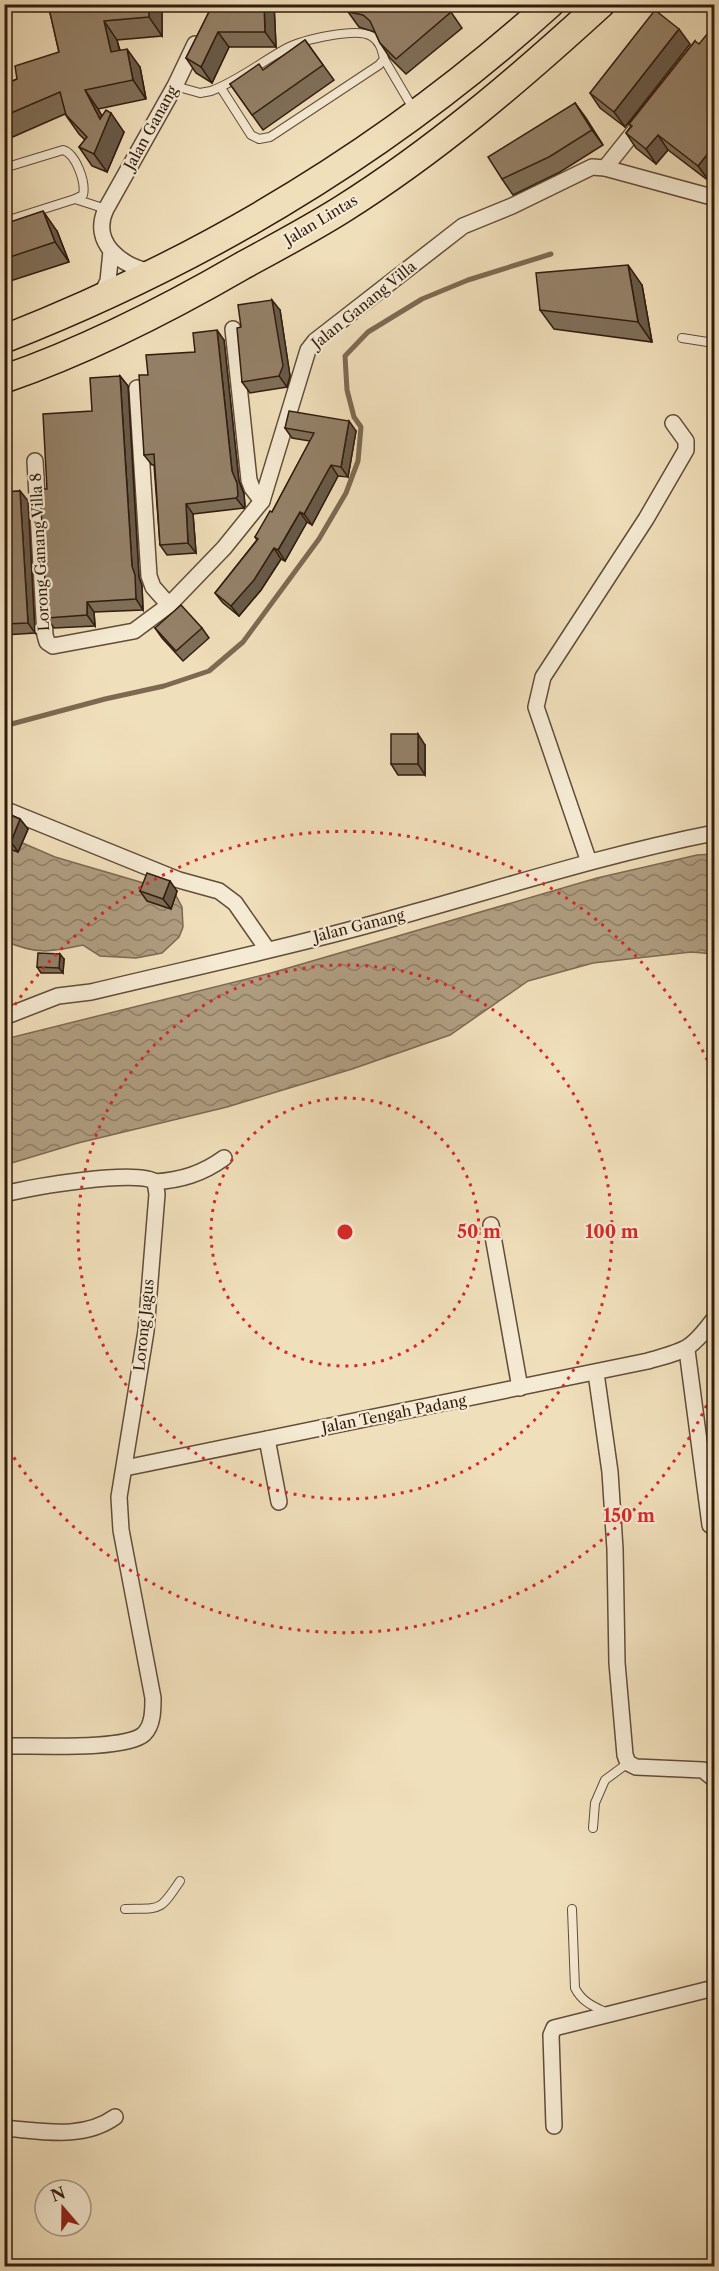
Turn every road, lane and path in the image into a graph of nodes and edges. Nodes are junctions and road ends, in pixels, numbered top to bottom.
1 (550, 4) edge
2 (601, 4) edge
3 (200, 35) edge
4 (384, 59) junction
5 (175, 86) junction
6 (221, 88) junction
7 (417, 114) junction
8 (648, 114) edge
9 (4, 168) edge
10 (605, 168) junction
11 (714, 195) edge
12 (75, 199) junction
13 (106, 209) junction
14 (4, 217) edge
15 (111, 251) junction
16 (156, 273) junction
17 (97, 301) junction
18 (233, 329) dead end
19 (682, 338) dead end
20 (4, 339) edge
21 (714, 343) edge
22 (4, 379) edge
23 (137, 388) edge
24 (672, 423) dead end
25 (35, 461) dead end
26 (262, 501) junction
27 (169, 604) junction
28 (47, 642) joint
29 (4, 809) edge
30 (714, 833) edge
31 (588, 862) junction
32 (267, 949) junction
33 (4, 1017) edge
34 (224, 1158) dead end
35 (155, 1182) junction
36 (4, 1194) edge
37 (491, 1225) dead end
38 (714, 1318) edge
39 (708, 1336) edge
40 (687, 1350) junction
41 (596, 1373) junction
42 (520, 1388) junction
43 (267, 1439) junction
44 (125, 1468) junction
45 (279, 1502) dead end
46 (710, 1525) dead end
47 (4, 1746) edge
48 (628, 1763) junction
49 (714, 1779) edge
50 (593, 1828) dead end
51 (180, 1881) dead end
52 (572, 1909) dead end
53 (125, 1910) dead end
54 (714, 1988) edge
55 (609, 2013) junction
56 (115, 2117) dead end
57 (554, 2126) dead end
58 (4, 2128) edge

1 - 7 highway
2 - 22 highway, Jalan Lintas
3 - 5 street, Jalan Ganang
4 - 6 lane
4 - 6 lane
4 - 7 lane
5 - 6 lane
5 - 13 street, Jalan Ganang
7 - 16 highway
8 - 10 street
9 - 12 lane
10 - 11 street, Jalan Ganang Villa
10 - 26 street, Jalan Ganang Villa
12 - 13 lane
12 - 14 lane
13 - 15 street, Jalan Ganang
15 - 16 street
15 - 17 street, Jalan Ganang
16 - 17 highway
17 - 20 highway
18 - 26 street
19 - 21 lane
23 - 27 street
24 - 31 street
25 - 28 street, Lorong Ganang Villa 8
26 - 27 street, Jalan Ganang Villa
27 - 28 street, Jalan Ganang Villa
29 - 32 street
30 - 31 street, Jalan Ganang
31 - 32 street, Jalan Ganang
32 - 33 street, Jalan Ganang
34 - 35 street
35 - 36 street
35 - 44 street, Lorong Jagus
37 - 42 street
38 - 39 street
39 - 40 street
40 - 41 street, Jalan Tengah Padang
40 - 46 street
41 - 42 street, Jalan Tengah Padang
41 - 48 street
42 - 43 street, Jalan Tengah Padang
43 - 44 street, Jalan Tengah Padang
43 - 45 street
44 - 47 street
48 - 49 street
48 - 50 lane
51 - 53 lane
52 - 55 lane
54 - 55 street
55 - 57 street
56 - 58 street

